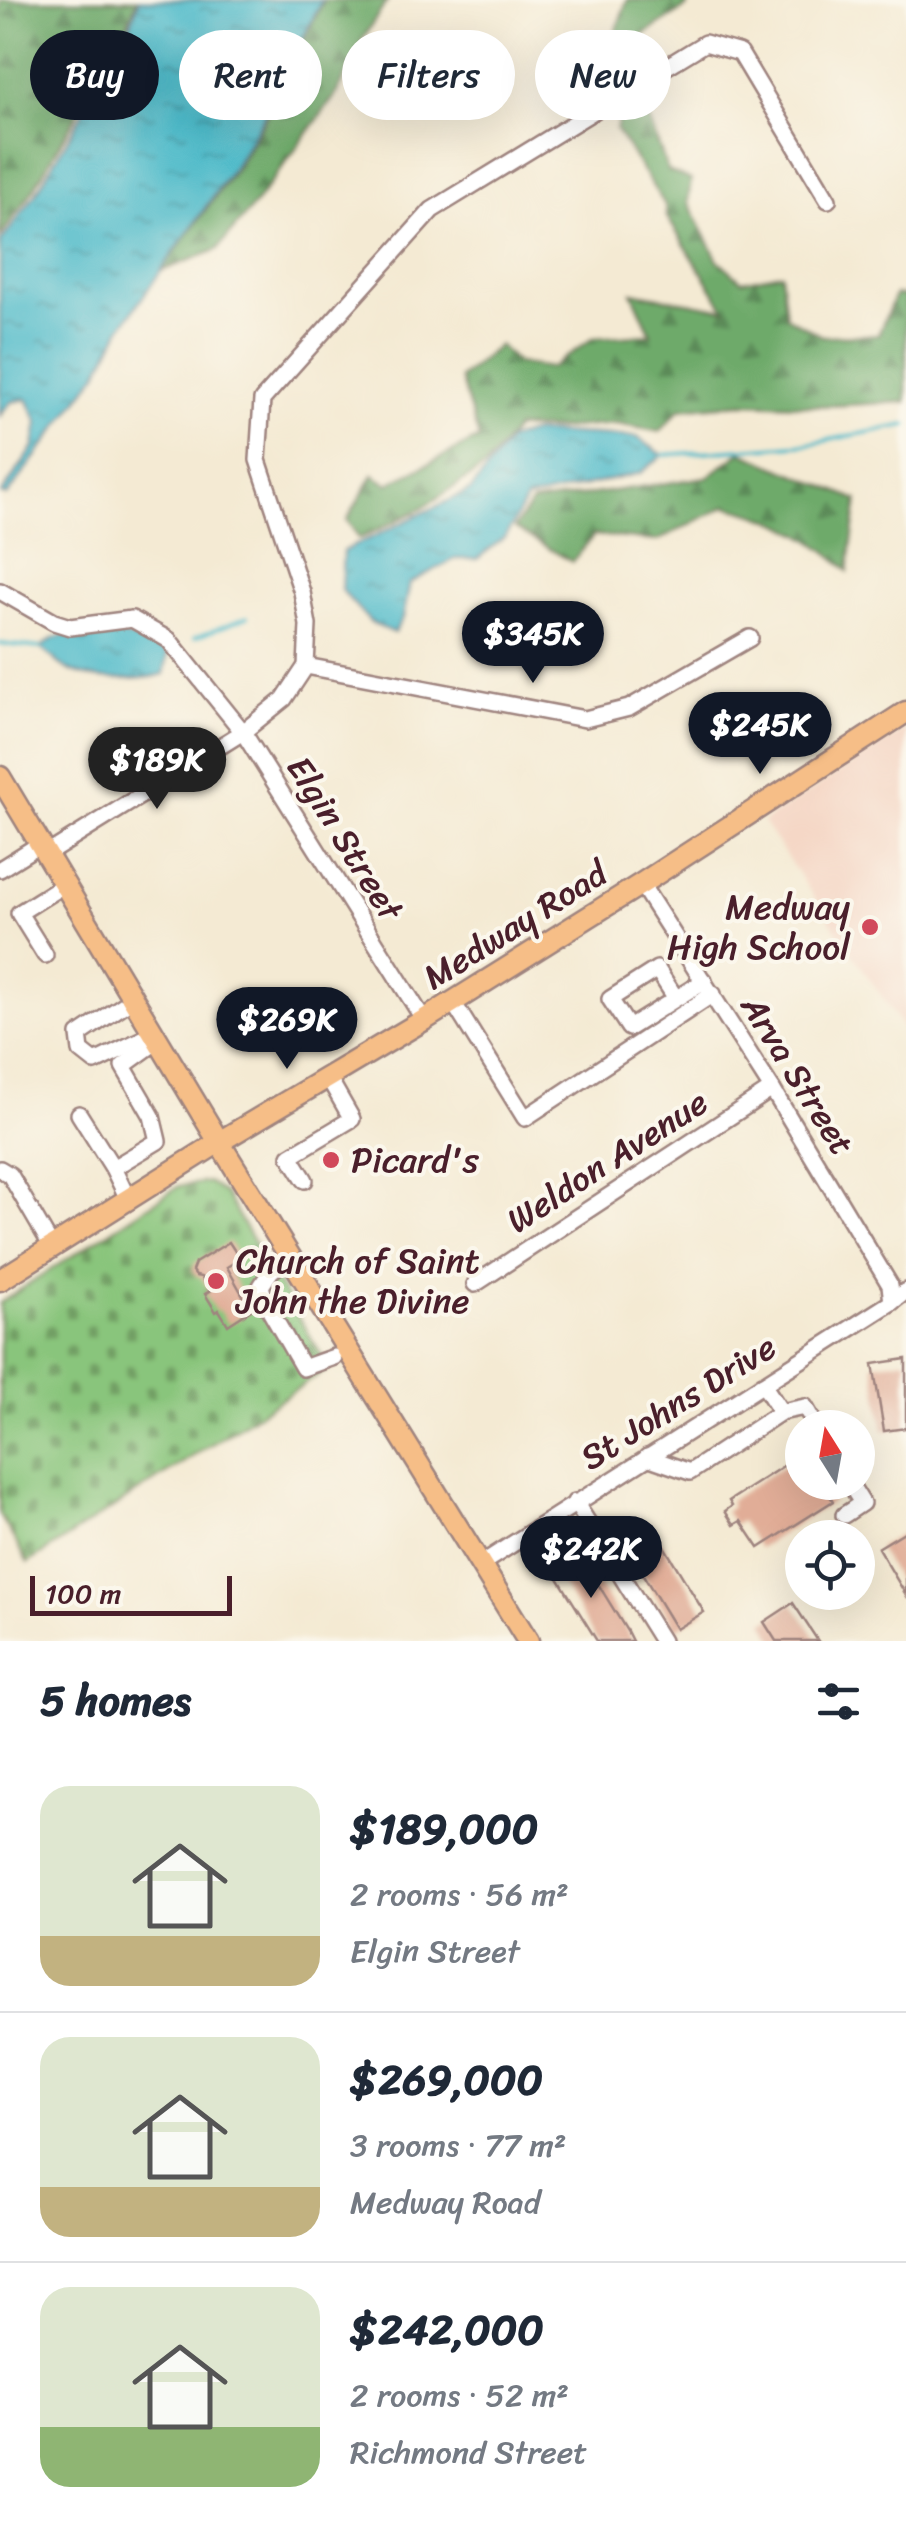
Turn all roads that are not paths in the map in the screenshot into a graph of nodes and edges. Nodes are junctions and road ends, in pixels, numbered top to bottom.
1 (828, 200) dead end
2 (0, 591) edge
3 (750, 638) dead end
4 (306, 666) junction
5 (906, 712) edge
6 (243, 732) junction
7 (0, 777) edge
8 (43, 849) junction
9 (0, 869) edge
10 (65, 884) junction
11 (641, 884) junction
12 (45, 956) dead end
13 (708, 988) junction
14 (134, 998) junction
15 (676, 998) dead end
16 (453, 1002) junction
17 (424, 1020) junction
18 (157, 1036) junction
19 (328, 1077) junction
20 (772, 1089) junction
21 (79, 1114) dead end
22 (219, 1142) junction
23 (113, 1168) junction
24 (0, 1169) edge
25 (306, 1180) dead end
26 (128, 1199) junction
27 (52, 1247) junction
28 (291, 1256) junction
29 (0, 1280) edge
30 (476, 1284) dead end
31 (906, 1291) edge
32 (892, 1302) junction
33 (334, 1358) dead end
34 (763, 1384) junction
35 (785, 1411) edge
36 (780, 1412) junction
37 (647, 1457) junction
38 (860, 1500) edge
39 (575, 1502) junction
40 (844, 1516) dead end
41 (481, 1564) junction
42 (528, 1641) edge
43 (662, 1641) edge

1 - 4 street
2 - 6 street
3 - 4 street
4 - 6 street
5 - 11 main road, Medway Road
6 - 8 street, Elgin Street
6 - 17 street, Elgin Street
7 - 8 main road
8 - 9 street, Elgin Street
8 - 10 main road
10 - 12 street
10 - 14 main road
11 - 13 street, Arva Street
11 - 16 main road, Medway Road
13 - 15 street
13 - 16 street
13 - 20 street, Arva Street
14 - 18 main road
14 - 18 street
16 - 17 main road, Medway Road
17 - 19 main road, Medway Road
18 - 22 main road
18 - 23 street
19 - 22 main road, Medway Road
19 - 25 street
20 - 30 street, Weldon Avenue
20 - 32 street, Arva Street
21 - 23 street
22 - 26 main road, Medway Road
22 - 28 main road
23 - 26 street
24 - 27 street
26 - 27 main road, Medway Road
27 - 29 main road, Medway Road
28 - 33 street
28 - 41 main road
31 - 32 street, St Johns Drive
32 - 34 street, St Johns Drive
34 - 36 street
34 - 37 street, St Johns Drive
35 - 36 street
36 - 37 street
37 - 39 street, St Johns Drive
38 - 40 street
39 - 41 street, St Johns Drive
39 - 43 street
41 - 42 main road

